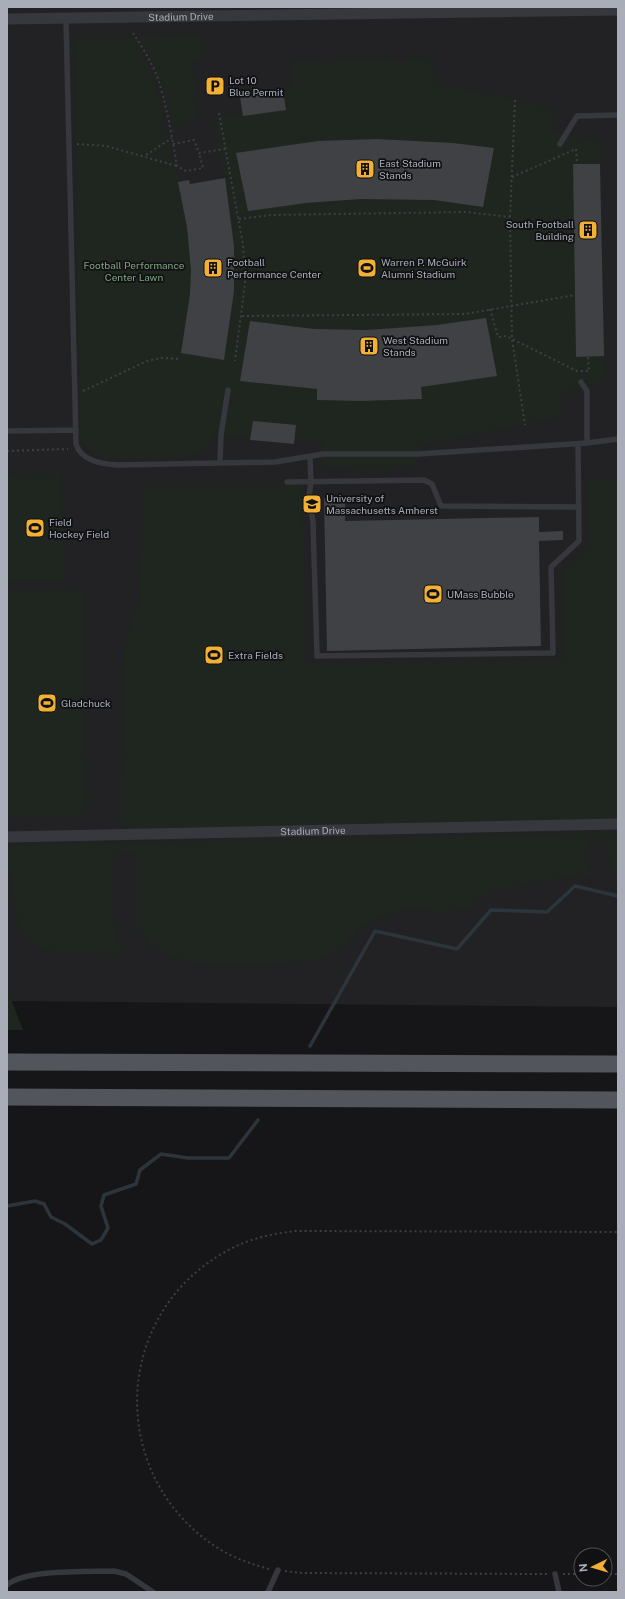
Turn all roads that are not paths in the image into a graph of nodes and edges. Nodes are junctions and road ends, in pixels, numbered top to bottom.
1 (430, 10) edge
2 (618, 10) edge
3 (294, 11) edge
4 (66, 18) junction
5 (7, 19) edge
6 (618, 115) edge
7 (560, 144) dead end
8 (581, 382) dead end
9 (228, 390) dead end
10 (76, 430) junction
11 (7, 431) edge
12 (618, 439) edge
13 (587, 443) junction
14 (578, 444) junction
15 (310, 457) junction
16 (220, 462) junction
17 (311, 481) junction
18 (287, 482) dead end
19 (579, 507) junction
20 (618, 824) edge
21 (7, 837) edge
22 (7, 1062) edge
23 (618, 1064) edge
24 (7, 1098) edge
25 (618, 1100) edge
26 (278, 1570) road end
27 (555, 1574) road end
28 (7, 1585) edge
29 (153, 1592) edge
30 (268, 1592) edge
31 (559, 1592) edge

1 - 2 street, Stadium Drive
1 - 3 street, Stadium Drive
3 - 4 street, Stadium Drive
4 - 5 street, Stadium Drive
4 - 10 lane
6 - 7 lane
8 - 13 lane
9 - 16 lane
10 - 11 lane
10 - 16 lane
12 - 13 lane
13 - 14 lane
14 - 15 lane
14 - 19 lane
15 - 16 lane
15 - 17 lane
17 - 18 lane
17 - 19 lane
17 - 19 lane
20 - 21 street, Stadium Drive
22 - 23 main road
24 - 25 main road
26 - 30 lane
27 - 31 lane
28 - 29 lane

